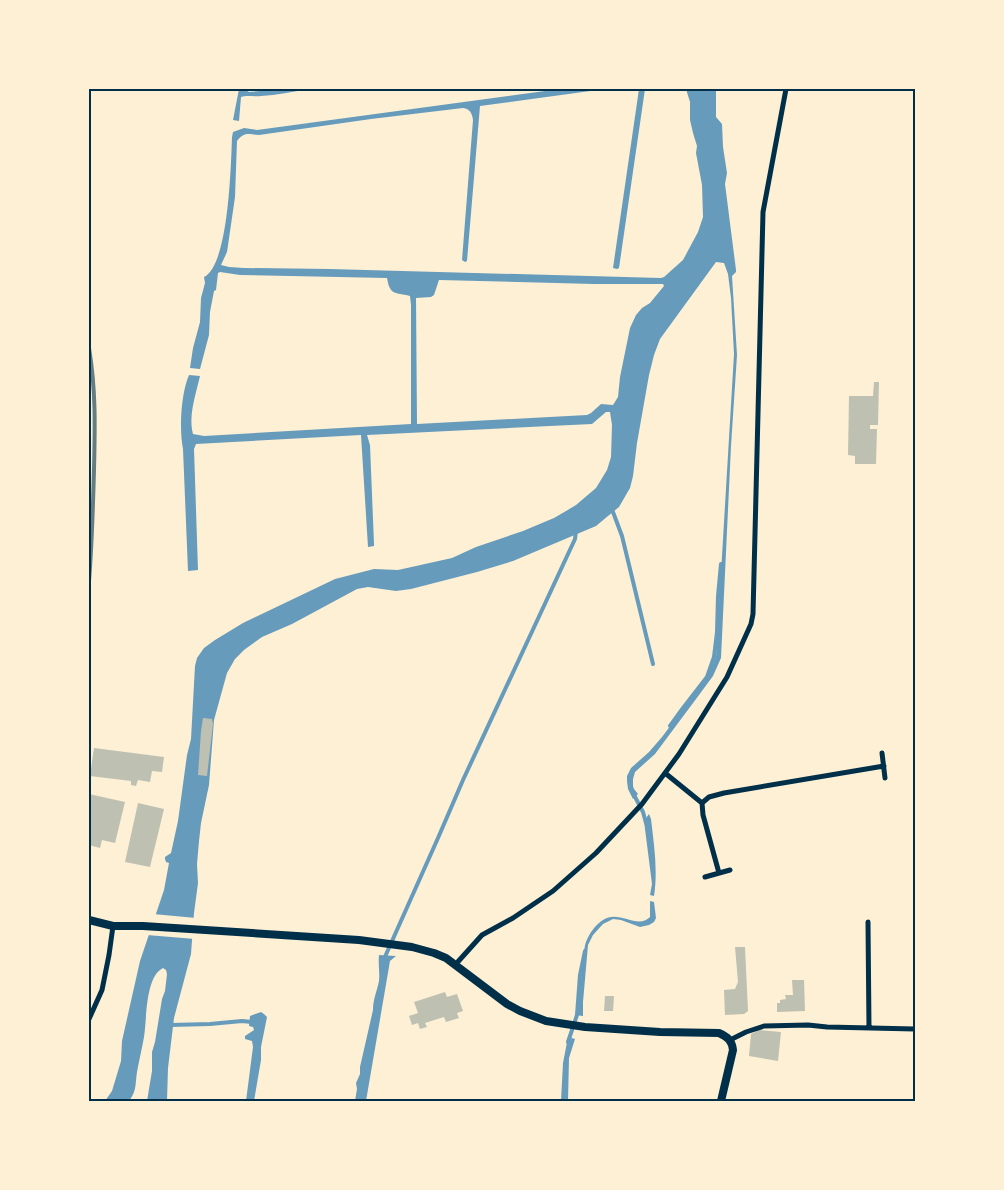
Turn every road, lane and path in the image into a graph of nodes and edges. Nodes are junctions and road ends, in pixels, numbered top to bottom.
1 (786, 89) edge
2 (882, 753) dead end
3 (884, 766) junction
4 (665, 773) junction
5 (885, 778) dead end
6 (702, 803) junction
7 (730, 870) dead end
8 (719, 873) junction
9 (705, 877) dead end
10 (89, 920) edge
11 (868, 922) dead end
12 (113, 926) junction
13 (455, 965) junction
14 (89, 1019) edge
15 (868, 1028) junction
16 (915, 1029) edge
17 (730, 1040) junction
18 (721, 1101) edge

1 - 4 street
2 - 3 street
3 - 5 street
3 - 6 street
4 - 6 street
4 - 13 street
6 - 8 street
7 - 8 street
8 - 9 street
10 - 12 street
11 - 15 street
12 - 13 street
12 - 14 street
13 - 17 street
15 - 16 street
15 - 17 street
17 - 18 street

